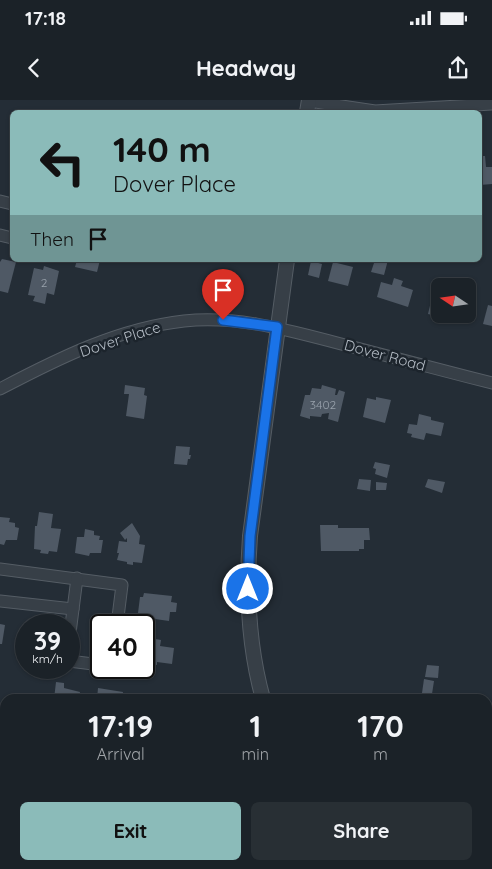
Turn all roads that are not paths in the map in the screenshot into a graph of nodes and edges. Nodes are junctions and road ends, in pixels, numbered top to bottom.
1 (308, 104) edge
2 (492, 104) edge
3 (365, 110) edge
4 (392, 110) edge
5 (287, 262) edge
6 (277, 327) junction
7 (492, 383) edge
8 (0, 389) edge
9 (0, 569) edge
10 (77, 578) junction
11 (0, 600) edge
12 (73, 609) junction
13 (72, 614) edge
14 (118, 614) edge
15 (262, 694) edge

1 - 3 street
2 - 4 street
5 - 6 street
6 - 7 street, Dover Road
6 - 8 street, Dover Place
6 - 15 street
9 - 10 street
10 - 12 street
10 - 14 street
11 - 12 street
12 - 13 street

